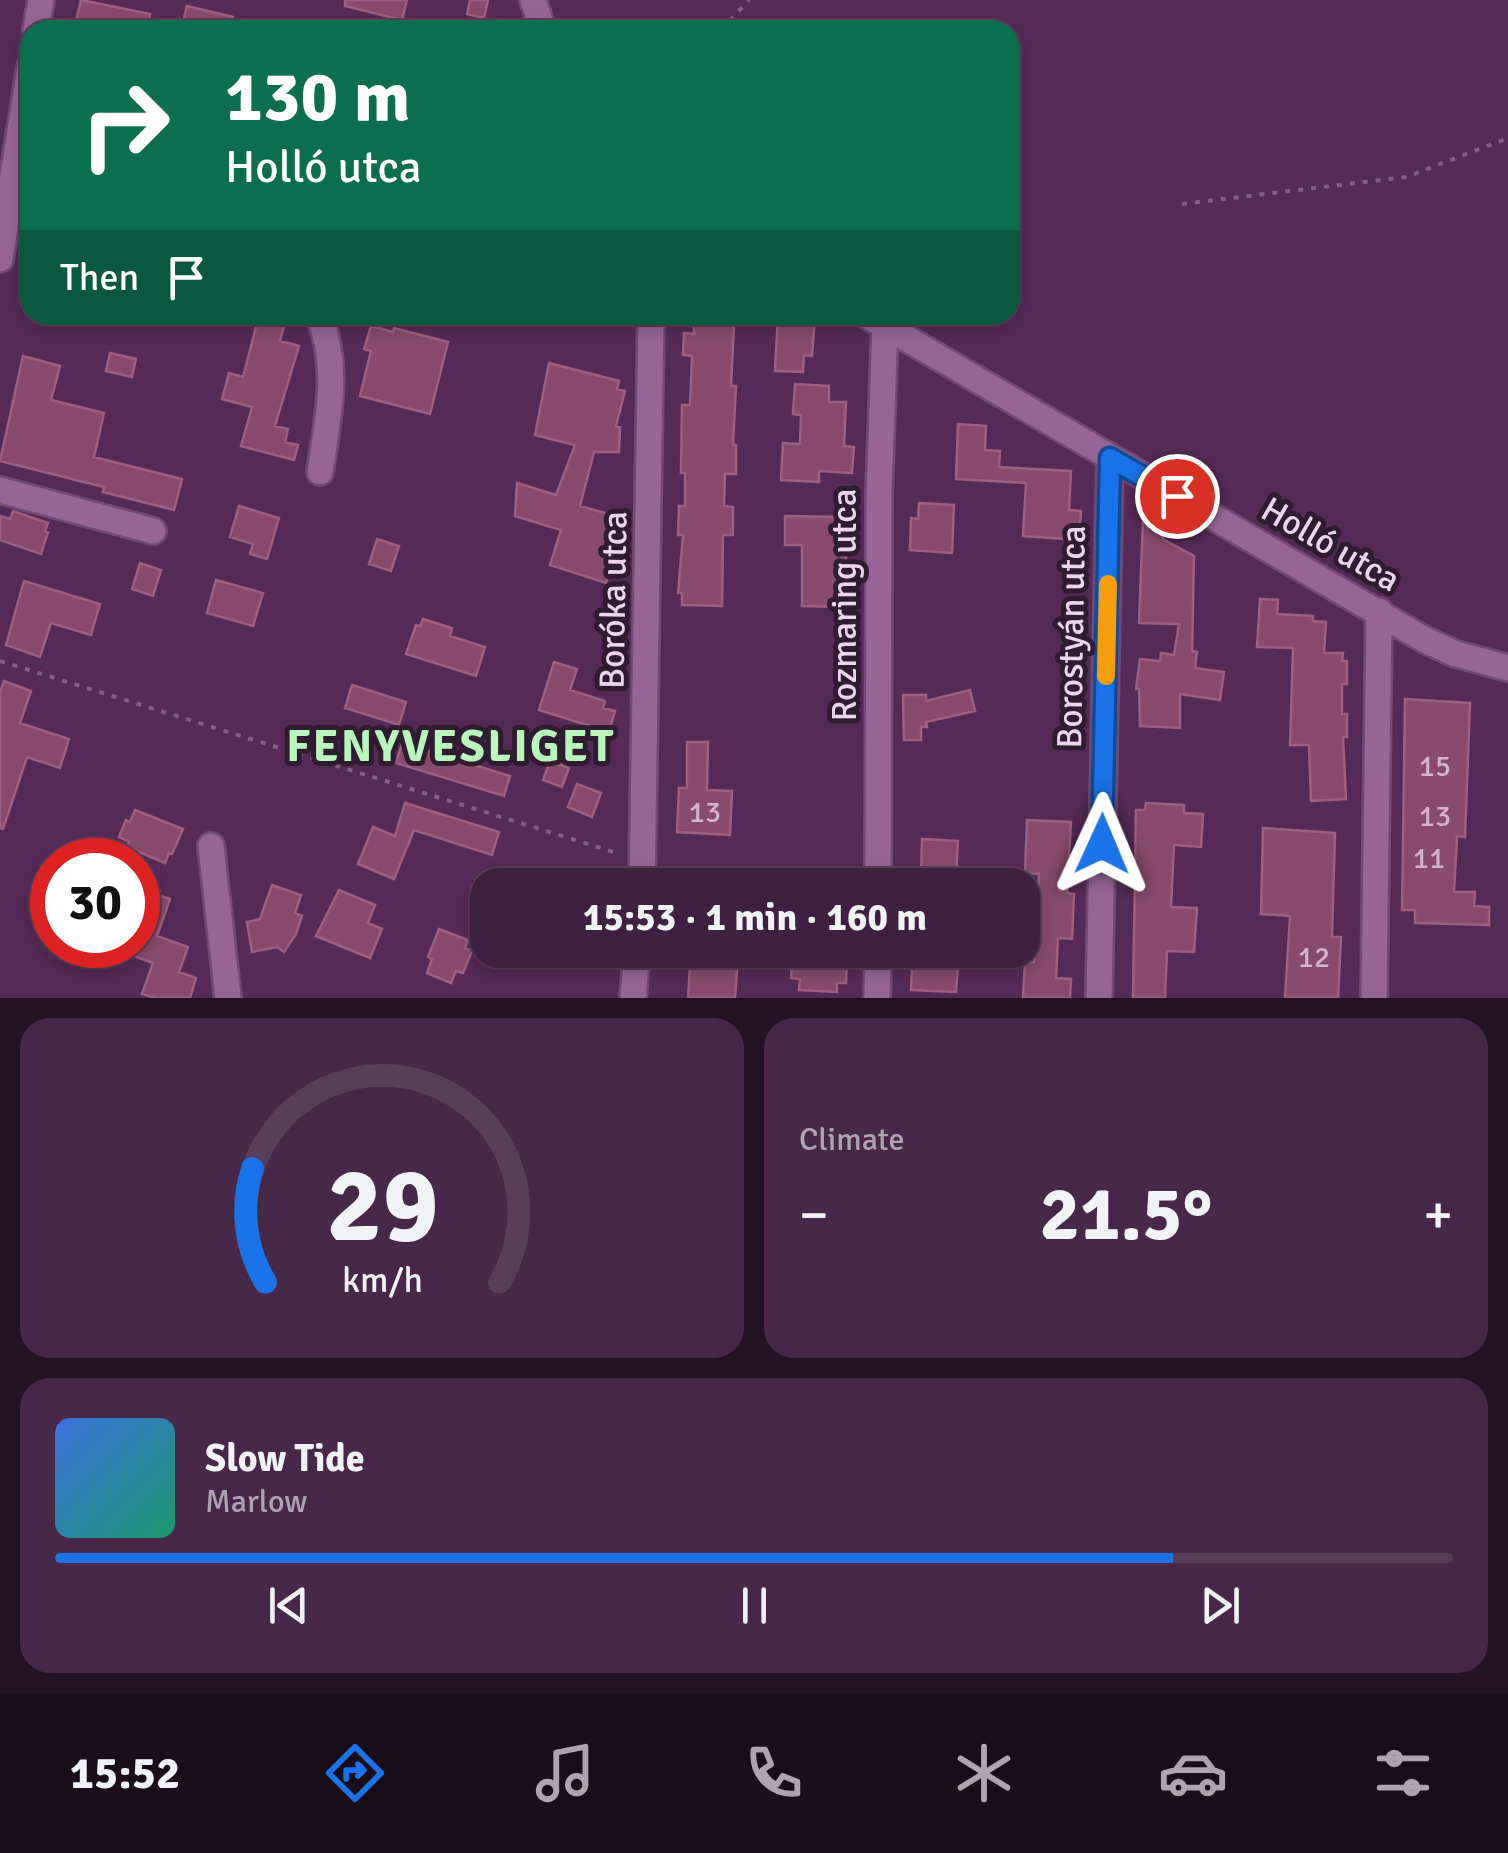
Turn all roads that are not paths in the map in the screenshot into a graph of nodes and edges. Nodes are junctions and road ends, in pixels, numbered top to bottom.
1 (20, 130) edge
2 (0, 259) edge
3 (323, 325) edge
4 (651, 325) edge
5 (876, 325) edge
6 (884, 325) edge
7 (1110, 458) junction
8 (320, 472) dead end
9 (0, 490) edge
10 (153, 531) dead end
11 (1379, 611) junction
12 (1508, 668) edge
13 (211, 846) dead end
14 (643, 868) edge
15 (878, 868) edge
16 (636, 968) edge
17 (878, 968) edge
18 (228, 998) edge
19 (633, 998) edge
20 (877, 998) edge
21 (1100, 998) edge
22 (1374, 998) edge

1 - 2 street
3 - 8 street
4 - 14 street, Boróka utca
5 - 15 street, Rozmaring utca
6 - 7 street, Holló utca
7 - 11 street, Holló utca
7 - 21 street, Borostyán utca
9 - 10 street
11 - 12 street, Holló utca
11 - 22 street
13 - 18 street
16 - 19 street
17 - 20 street

